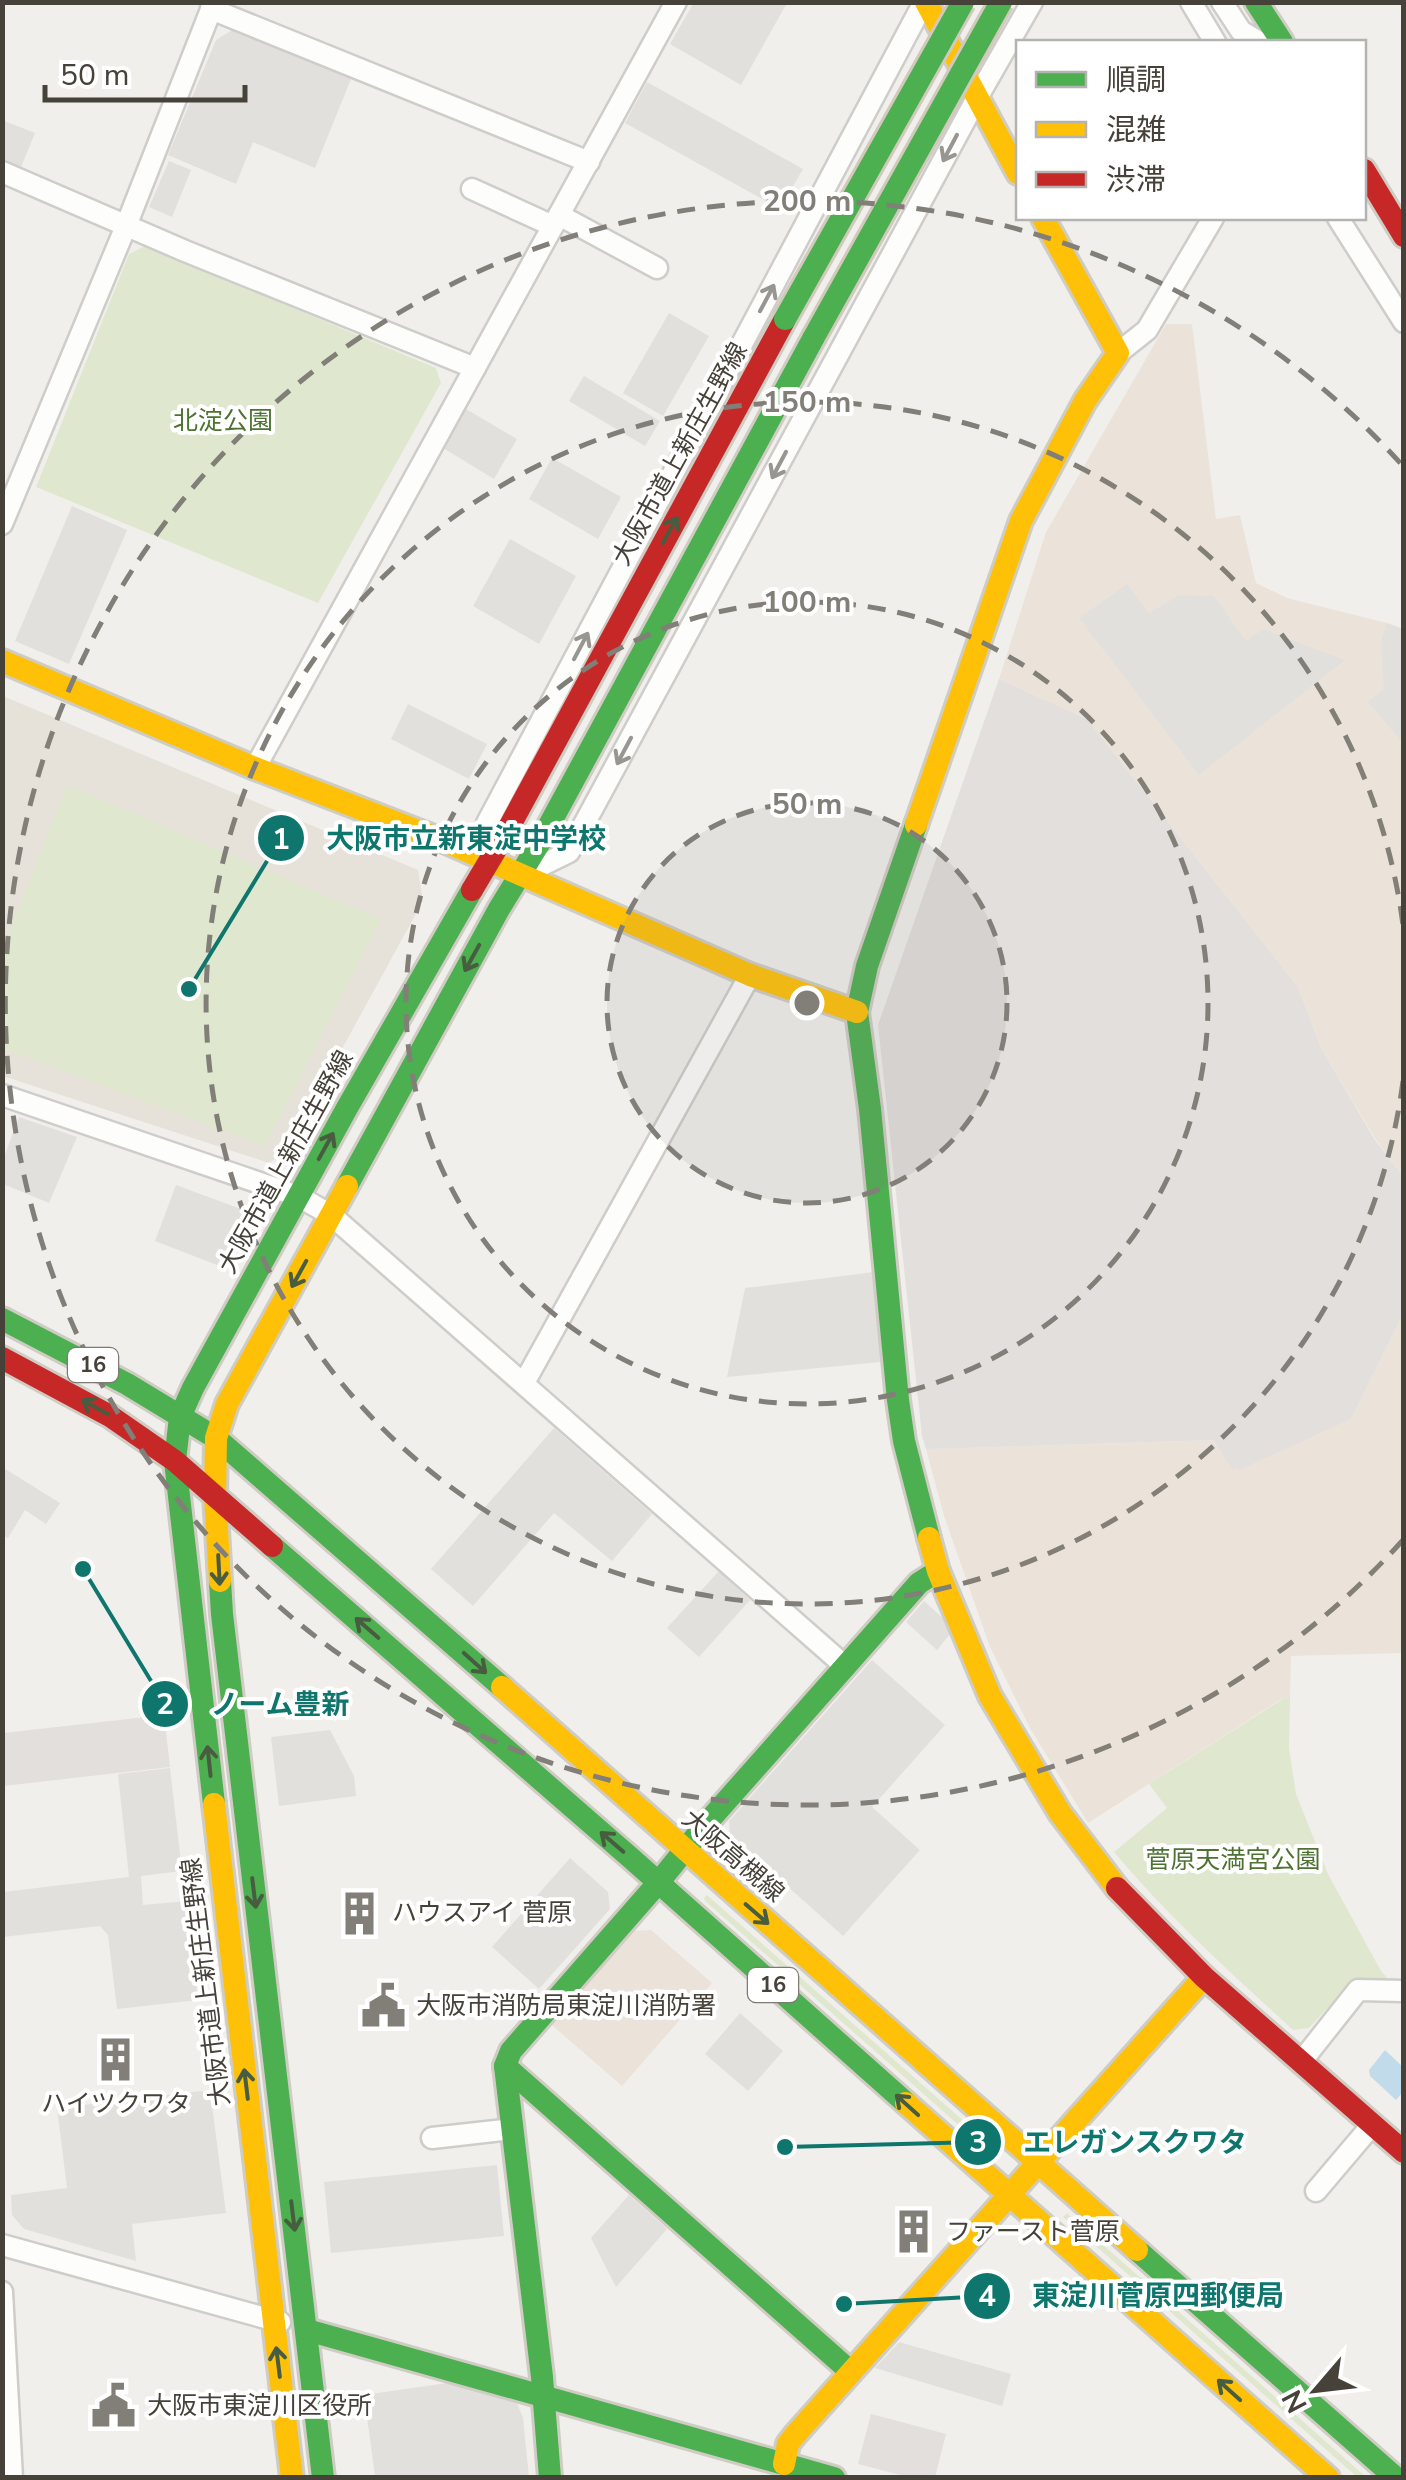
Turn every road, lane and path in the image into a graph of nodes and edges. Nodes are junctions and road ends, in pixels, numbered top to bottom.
1 (676, 2) edge
2 (925, 2) edge
3 (963, 2) edge
4 (1001, 2) edge
5 (1032, 2) edge
6 (1191, 2) edge
7 (1222, 2) edge
8 (1256, 2) edge
9 (212, 6) edge
10 (1213, 40) edge
11 (1256, 40) edge
12 (1281, 40) edge
13 (977, 98) junction
14 (589, 162) junction
15 (1016, 169) edge
16 (2, 172) edge
17 (1366, 173) edge
18 (472, 189) dead end
19 (1044, 220) edge
20 (1211, 220) edge
21 (1339, 220) edge
22 (556, 221) junction
23 (126, 226) junction
24 (1404, 236) edge
25 (657, 268) dead end
26 (1404, 322) edge
27 (1118, 353) junction
28 (475, 368) junction
29 (2, 524) edge
30 (2, 661) edge
31 (255, 768) junction
32 (489, 860) junction
33 (522, 875) junction
34 (750, 975) junction
35 (857, 1012) junction
36 (2, 1095) edge
37 (298, 1196) junction
38 (331, 1215) junction
39 (2, 1319) edge
40 (2, 1358) edge
41 (524, 1383) junction
42 (180, 1416) junction
43 (216, 1438) junction
44 (176, 1461) junction
45 (215, 1495) junction
46 (938, 1572) junction
47 (846, 1666) junction
48 (684, 1849) junction
49 (658, 1884) junction
50 (1204, 1978) junction
51 (1404, 1991) edge
52 (1301, 2062) junction
53 (505, 2066) junction
54 (1372, 2125) junction
55 (512, 2128) junction
56 (432, 2138) dead end
57 (1404, 2152) edge
58 (1039, 2164) junction
59 (1316, 2191) dead end
60 (1008, 2195) junction
61 (2, 2245) edge
62 (2, 2292) edge
63 (273, 2320) junction
64 (306, 2330) junction
65 (851, 2372) junction
66 (543, 2396) junction
67 (6, 2442) edge
68 (782, 2471) edge
69 (12, 2478) edge
70 (292, 2478) edge
71 (323, 2478) edge
72 (550, 2478) edge
73 (834, 2478) edge
74 (1328, 2478) edge
75 (1396, 2478) edge

1 - 14 street
2 - 13 main road
32 -> 2 street
32 -> 3 main road, 大阪市道上新庄生野線, bridge
4 - 33 main road, bridge
5 - 13 street
6 - 10 street
7 - 11 street
8 - 12 main road
9 - 14 street
9 - 23 street
13 - 15 main road
13 -> 33 street
14 - 22 street
16 - 23 street
17 - 24 main road
18 - 22 street
19 - 27 main road
20 - 27 street
21 - 26 street
22 - 25 street
22 - 28 street
23 - 28 street
23 - 29 street
27 - 35 main road
28 - 31 street
30 - 31 main road
31 - 32 main road
32 - 33 main road
37 -> 32 main road, 大阪市道上新庄生野線
33 - 34 main road
33 -> 38 main road
34 - 35 main road
34 - 41 street
35 - 46 main road
36 - 37 street
37 - 38 street
37 - 42 main road, 大阪市道上新庄生野線
38 - 41 street
38 -> 43 main road
39 - 42 main road, 大阪高槻線 / 16
44 -> 40 main road, 16
41 - 47 street
42 - 43 main road, 大阪高槻線 / 16
42 - 44 main road, 大阪市道上新庄生野線
43 - 45 main road
43 -> 48 main road, 大阪高槻線 / 16
44 - 45 main road, 16
63 -> 44 main road, 大阪市道上新庄生野線
49 -> 45 main road, 16
45 -> 64 main road
46 - 47 main road
46 - 50 main road
47 - 48 main road
48 - 49 main road
48 -> 58 main road, 大阪高槻線 / 16
49 - 53 main road
60 -> 49 main road, 16
50 - 52 main road
50 - 58 main road
51 - 52 street
52 - 54 main road
53 - 55 main road
53 - 65 main road
54 - 57 main road
54 - 59 street
55 - 56 street
55 - 66 main road
58 - 60 main road
58 - 75 main road, 大阪高槻線 / 16
60 - 65 main road
74 -> 60 main road, 16
61 - 63 street
62 - 67 street
63 - 64 street
70 -> 63 main road, 大阪市道上新庄生野線
64 - 66 main road
64 - 71 main road
65 - 68 main road
66 - 68 main road
66 - 72 main road
67 - 69 street
68 - 73 main road

